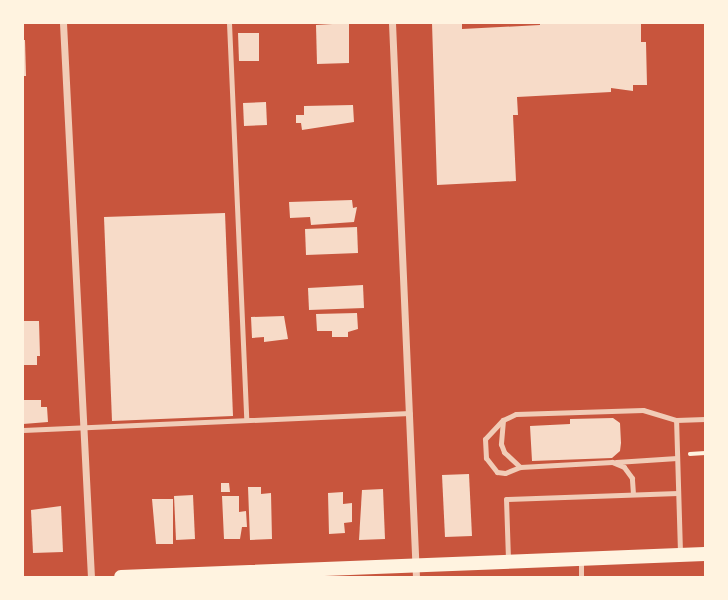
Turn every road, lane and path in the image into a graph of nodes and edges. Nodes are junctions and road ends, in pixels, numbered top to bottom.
1 (64, 23) edge
2 (229, 23) edge
3 (391, 23) edge
4 (410, 413) junction
5 (676, 419) junction
6 (705, 419) edge
7 (503, 420) junction
8 (246, 421) junction
9 (83, 427) junction
10 (23, 430) edge
11 (677, 458) junction
12 (612, 462) junction
13 (520, 467) junction
14 (678, 493) junction
15 (633, 494) junction
16 (705, 554) edge
17 (680, 555) junction
18 (581, 559) junction
19 (509, 562) junction
20 (416, 571) edge
21 (91, 577) edge
22 (121, 577) edge
23 (581, 577) edge

1 - 9 street
2 - 8 lane
3 - 4 street
4 - 8 lane
4 - 20 street
5 - 6 lane
5 - 7 lane
5 - 11 lane
7 - 13 lane
7 - 13 lane
8 - 9 lane
9 - 10 lane
9 - 21 street
11 - 12 lane
11 - 14 lane
12 - 13 lane
12 - 15 lane
14 - 15 lane
14 - 17 lane
15 - 19 lane
16 - 17 main road
17 - 18 main road
18 - 19 main road
18 - 23 lane
19 - 20 main road
20 - 22 main road

